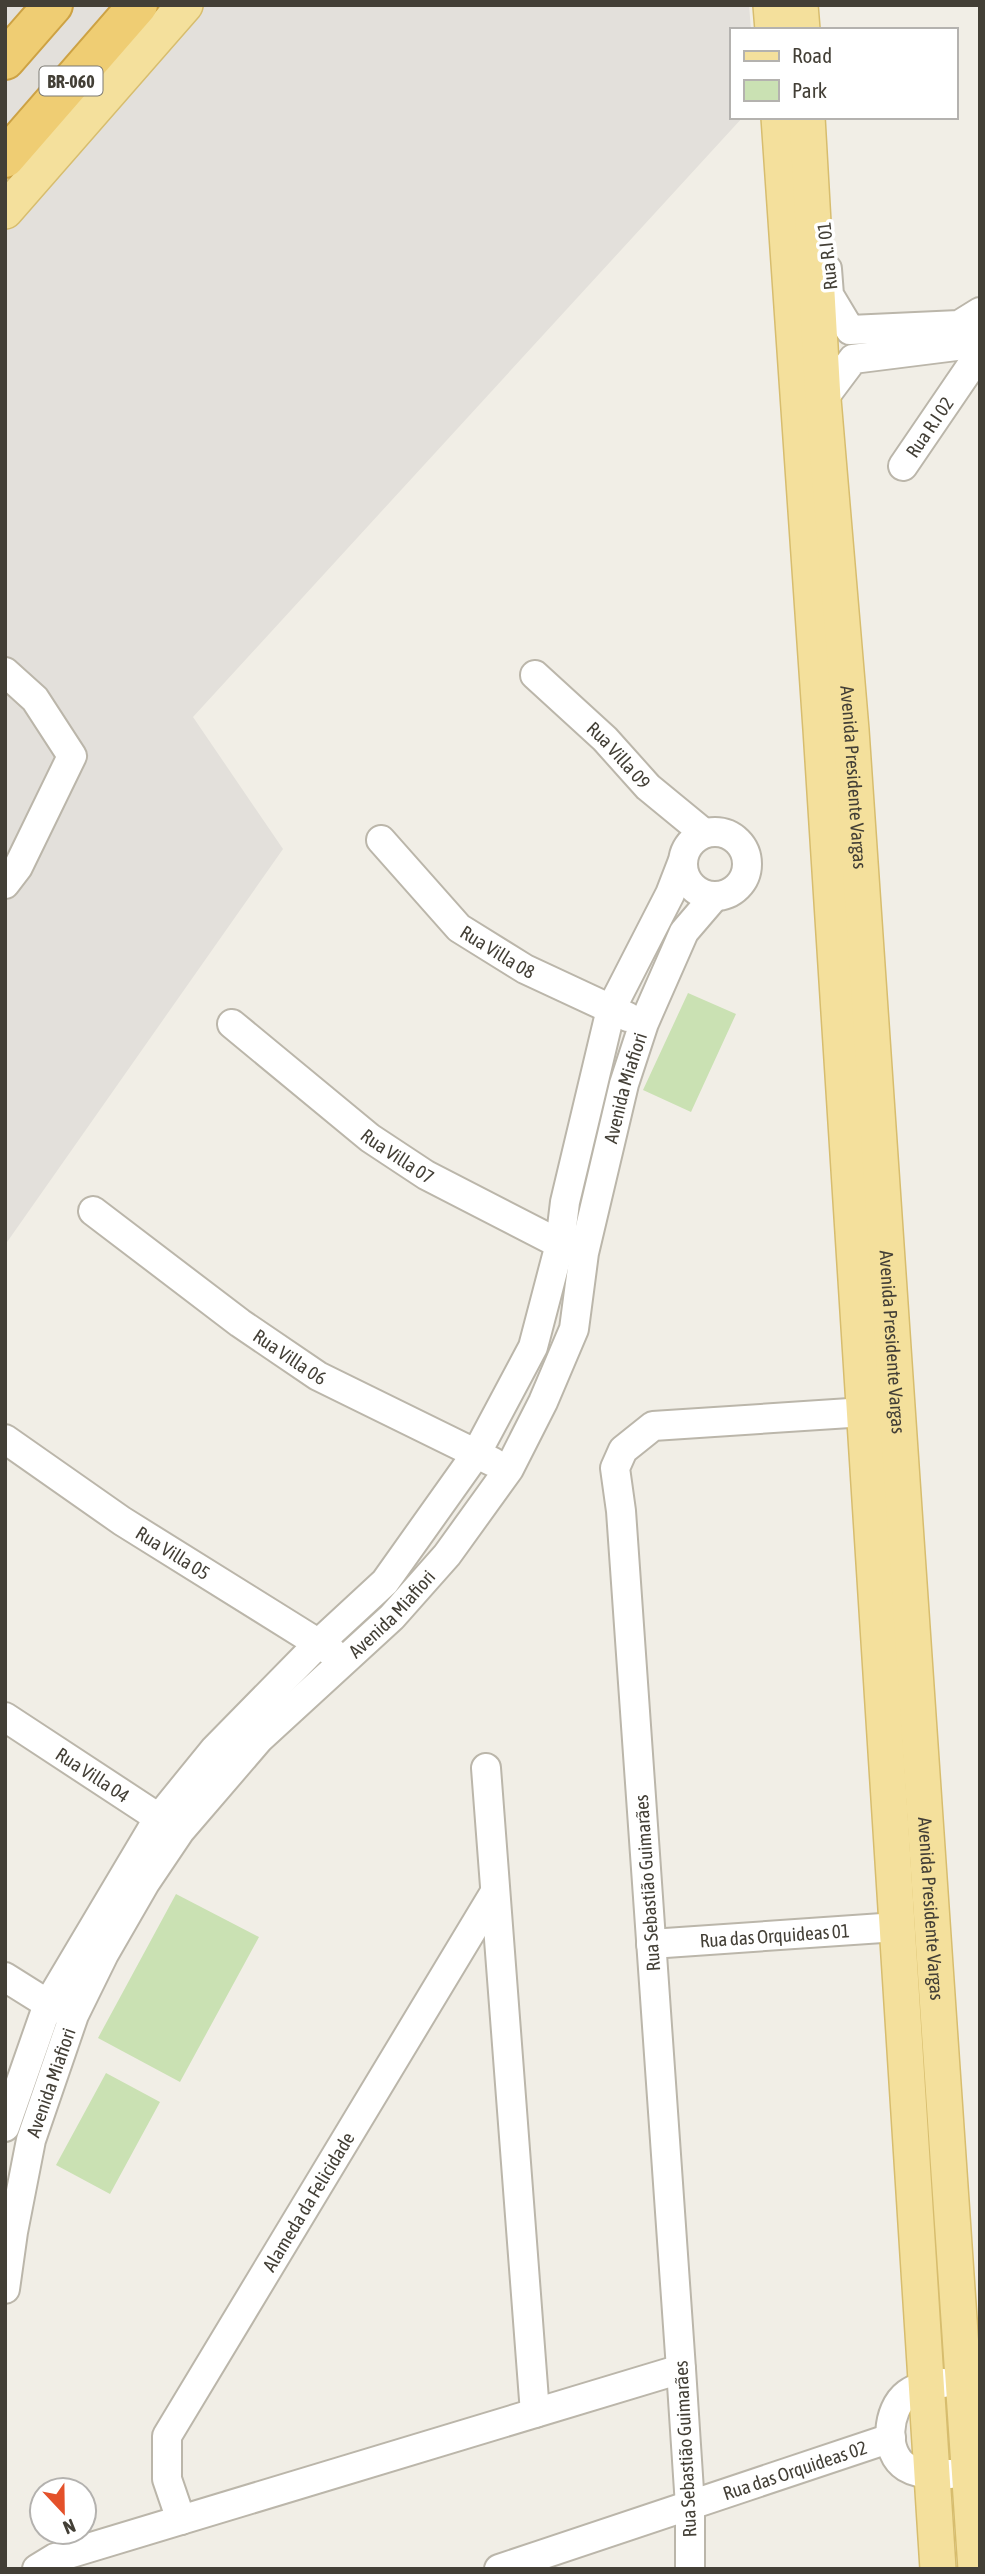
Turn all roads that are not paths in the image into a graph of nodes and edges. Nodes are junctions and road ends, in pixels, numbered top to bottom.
1 (53, 5) edge
2 (138, 5) edge
3 (185, 5) edge
4 (771, 5) edge
5 (800, 5) edge
6 (773, 28) edge
7 (802, 28) edge
8 (5, 60) edge
9 (798, 122) edge
10 (5, 158) edge
11 (5, 211) edge
12 (980, 312) edge
13 (850, 330) junction
14 (980, 343) edge
15 (980, 353) edge
16 (853, 359) junction
17 (823, 399) junction
18 (903, 466) dead end
19 (5, 672) edge
20 (535, 675) dead end
21 (704, 833) junction
22 (380, 840) dead end
23 (682, 863) junction
24 (5, 884) edge
25 (714, 897) junction
26 (611, 1009) junction
27 (644, 1023) junction
28 (232, 1024) dead end
29 (857, 1050) junction
30 (93, 1211) dead end
31 (572, 1248) junction
32 (865, 1412) junction
33 (5, 1438) edge
34 (476, 1454) junction
35 (509, 1469) junction
36 (319, 1643) junction
37 (346, 1661) junction
38 (5, 1717) edge
39 (486, 1768) dead end
40 (169, 1825) junction
41 (495, 1892) junction
42 (897, 1927) junction
43 (651, 1944) junction
44 (5, 1977) edge
45 (48, 2004) junction
46 (74, 2015) junction
47 (5, 2127) edge
48 (9, 2231) edge
49 (5, 2290) edge
50 (681, 2369) junction
51 (963, 2380) junction
52 (926, 2385) junction
53 (535, 2413) junction
54 (891, 2438) junction
55 (969, 2473) junction
56 (932, 2475) junction
57 (690, 2506) junction
58 (181, 2521) junction
59 (37, 2569) edge
60 (499, 2569) edge
61 (690, 2569) edge
62 (938, 2569) edge
63 (976, 2569) edge

1 - 8 highway
2 - 10 highway, BR-060
3 - 11 main road
4 - 6 main road
5 - 7 main road
9 - 13 street, Rua R.I 01
9 - 17 main road, Avenida Presidente Vargas
9 - 29 main road, Avenida Presidente Vargas
12 - 13 street
13 - 16 street
14 - 16 street
15 - 18 street, Rua R.I 02
16 - 17 street
17 - 29 main road, Avenida Presidente Vargas
19 - 24 street
20 - 21 street, Rua Villa 09
21 - 23 street
21 - 25 street
22 - 26 street, Rua Villa 08
23 - 25 street
23 - 26 street, Avenida Miafiori
25 - 27 street, Avenida Miafiori
26 - 27 street, Rua Villa 08
26 - 31 street, Avenida Miafiori
27 - 31 street, Avenida Miafiori
28 - 31 street, Rua Villa 07
29 - 32 main road, Avenida Presidente Vargas
29 - 51 main road, Avenida Presidente Vargas
30 - 34 street, Rua Villa 06
31 - 34 street, Avenida Miafiori
31 - 35 street, Avenida Miafiori
32 - 42 main road, Avenida Presidente Vargas
32 - 43 street, Rua Sebastião Guimarães
33 - 36 street, Rua Villa 05
34 - 35 street, Rua Villa 06
34 - 36 street, Avenida Miafiori
35 - 37 street, Avenida Miafiori
36 - 37 street, Rua Villa 05
36 - 40 street, Avenida Miafiori
37 - 40 street, Avenida Miafiori
38 - 40 street, Rua Villa 04
39 - 41 street
40 - 45 street, Avenida Miafiori
40 - 46 street, Avenida Miafiori
41 - 53 street
41 - 58 street, Alameda da Felicidade
42 - 43 street, Rua das Orquideas 01
42 - 52 main road, Avenida Presidente Vargas
43 - 50 street, Rua Sebastião Guimarães
44 - 45 street
45 - 46 street
45 - 47 street, Avenida Miafiori
46 - 48 street, Avenida Miafiori
48 - 49 street, Avenida Miafiori
50 - 53 street
50 - 57 street, Rua Sebastião Guimarães
51 - 52 street
51 - 55 main road, Avenida Presidente Vargas
52 - 54 street
52 - 56 main road, Avenida Presidente Vargas
53 - 58 street
54 - 56 street
54 - 57 street, Rua das Orquideas 02
55 - 56 street
55 - 63 main road, Avenida Presidente Vargas
56 - 62 main road, Avenida Presidente Vargas
57 - 60 street, Rua das Orquideas 02
57 - 61 street, Rua Sebastião Guimarães
58 - 59 street

